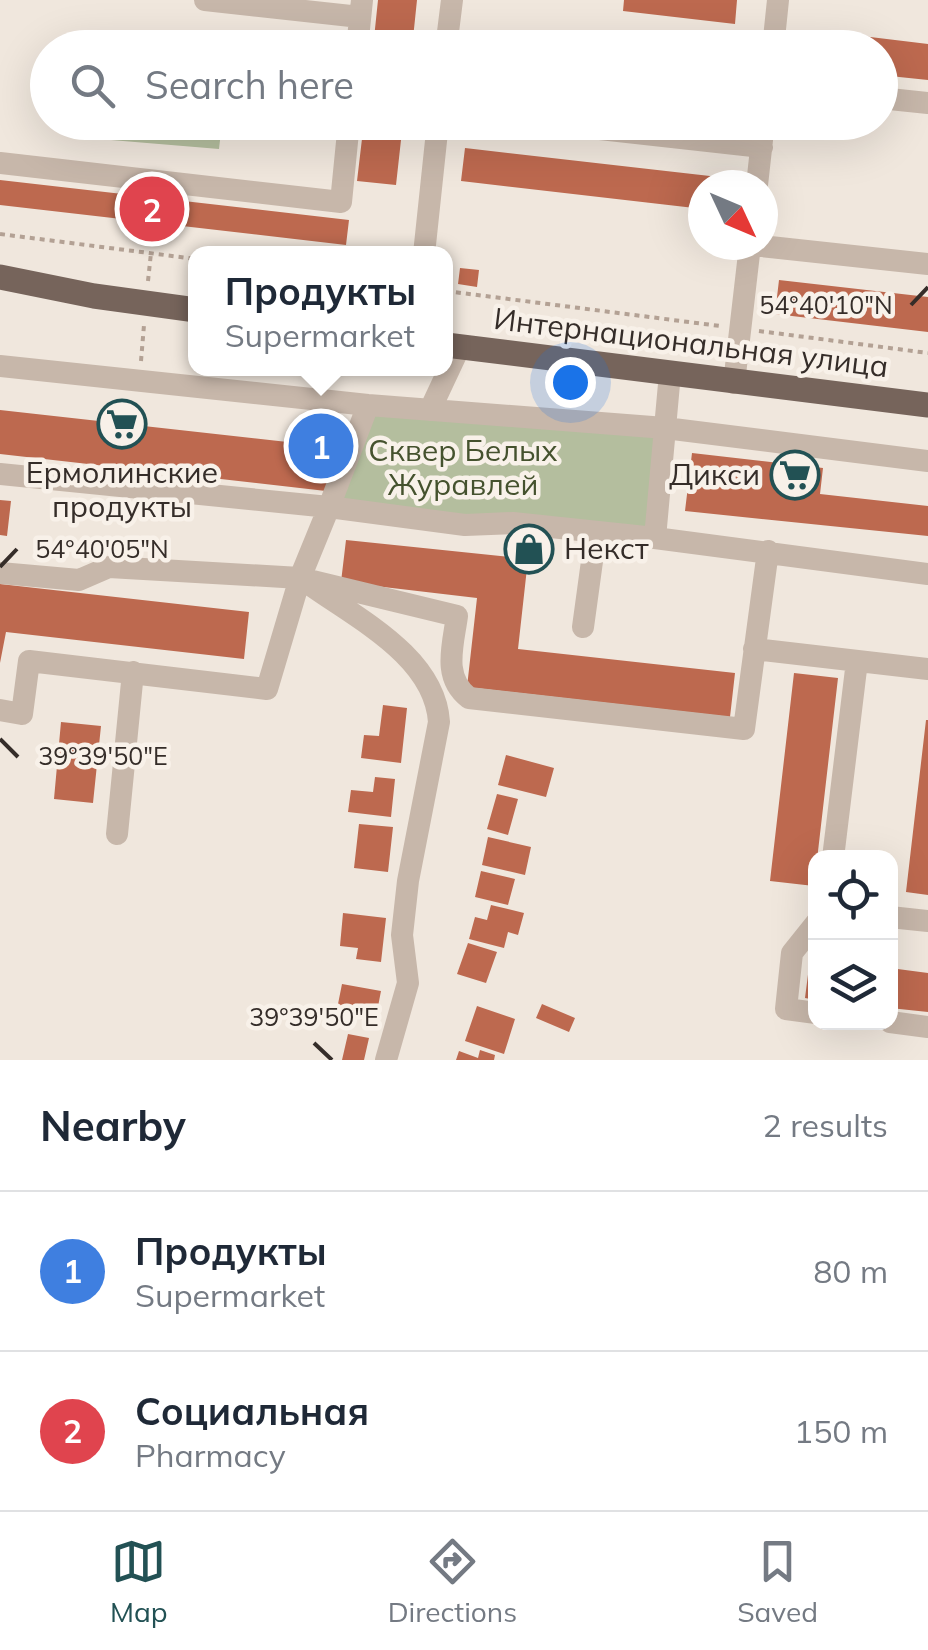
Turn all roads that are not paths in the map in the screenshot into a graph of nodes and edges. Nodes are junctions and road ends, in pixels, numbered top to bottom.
1 (205, 0) edge
2 (452, 0) edge
3 (778, 0) edge
4 (361, 8) edge
5 (448, 30) edge
6 (775, 30) edge
7 (898, 100) edge
8 (928, 103) edge
9 (348, 140) edge
10 (436, 140) edge
11 (692, 140) edge
12 (763, 140) edge
13 (762, 148) junction
14 (0, 163) edge
15 (759, 170) edge
16 (425, 246) edge
17 (778, 248) edge
18 (749, 260) edge
19 (928, 264) edge
20 (0, 277) edge
21 (188, 309) edge
22 (453, 346) edge
23 (0, 366) edge
24 (670, 373) junction
25 (442, 376) edge
26 (734, 383) junction
27 (368, 405) junction
28 (928, 406) edge
29 (430, 410) junction
30 (665, 428) junction
31 (928, 461) edge
32 (0, 474) edge
33 (329, 507) junction
34 (596, 532) junction
35 (654, 538) junction
36 (768, 552) junction
37 (0, 574) edge
38 (928, 574) edge
39 (300, 578) junction
40 (583, 627) dead end
41 (754, 649) junction
42 (857, 661) junction
43 (928, 669) edge
44 (134, 672) junction
45 (0, 710) edge
46 (116, 834) dead end
47 (834, 850) edge
48 (898, 918) edge
49 (928, 921) edge
50 (808, 933) edge
51 (808, 1012) edge
52 (898, 1023) edge
53 (928, 1027) edge
54 (386, 1060) edge

1 - 4 street
2 - 5 street
3 - 6 street
7 - 8 street
9 - 14 street
10 - 16 street
11 - 13 street
12 - 13 street
13 - 15 street
17 - 19 street
18 - 26 street
20 - 21 main road
22 - 24 main road, Интернациональная улица
23 - 27 street
24 - 26 main road, Интернациональная улица
24 - 30 street
25 - 29 street
26 - 28 main road, Интернациональная улица
27 - 29 street
27 - 33 street
29 - 30 street
30 - 31 street
30 - 35 street
32 - 33 street
33 - 34 street
33 - 39 street
34 - 35 street
34 - 40 street
35 - 36 street
36 - 38 street
36 - 41 street
37 - 39 street
39 - 41 street
39 - 44 street
39 - 54 street
41 - 42 street
42 - 43 street
42 - 47 street
44 - 45 street
44 - 46 street
48 - 49 street
50 - 51 street
52 - 53 street

